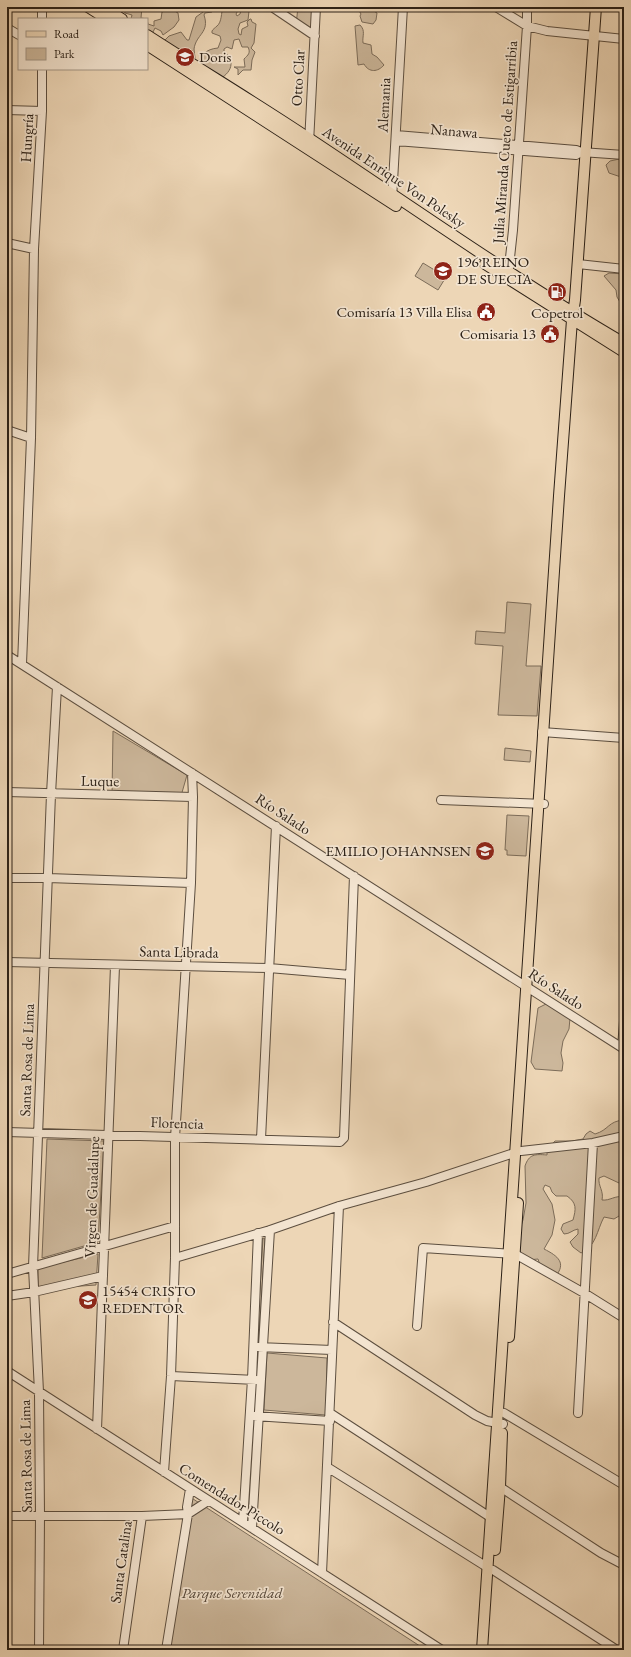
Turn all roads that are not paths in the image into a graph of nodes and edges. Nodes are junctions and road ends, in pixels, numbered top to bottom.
1 (42, 7) edge
2 (88, 7) edge
3 (103, 7) edge
4 (272, 7) edge
5 (316, 7) edge
6 (403, 7) edge
7 (496, 7) edge
8 (526, 7) edge
9 (596, 7) edge
10 (42, 18) edge
11 (105, 18) edge
12 (120, 18) edge
13 (527, 26) junction
14 (7, 28) edge
15 (18, 34) edge
16 (148, 36) edge
17 (314, 36) junction
18 (595, 37) junction
19 (624, 39) edge
20 (148, 46) edge
21 (42, 70) edge
22 (7, 110) edge
23 (42, 111) junction
24 (396, 138) junction
25 (309, 139) junction
26 (518, 148) junction
27 (309, 150) junction
28 (583, 152) junction
29 (624, 156) edge
30 (392, 200) junction
31 (7, 243) edge
32 (34, 249) junction
33 (578, 264) junction
34 (624, 269) edge
35 (508, 275) junction
36 (575, 318) junction
37 (624, 343) edge
38 (624, 352) edge
39 (7, 430) edge
40 (31, 438) junction
41 (7, 655) edge
42 (22, 664) junction
43 (57, 687) junction
44 (546, 732) junction
45 (624, 738) edge
46 (192, 772) junction
47 (7, 792) edge
48 (51, 794) junction
49 (193, 796) junction
50 (441, 800) dead end
51 (541, 804) junction
52 (276, 826) junction
53 (354, 876) junction
54 (7, 878) edge
55 (48, 878) junction
56 (191, 883) junction
57 (7, 962) edge
58 (45, 963) junction
59 (115, 966) junction
60 (187, 966) junction
61 (269, 968) junction
62 (350, 975) junction
63 (528, 987) junction
64 (624, 1021) edge
65 (623, 1048) edge
66 (7, 1132) edge
67 (38, 1132) junction
68 (108, 1135) junction
69 (624, 1136) edge
70 (175, 1138) junction
71 (261, 1140) junction
72 (594, 1143) junction
73 (517, 1152) junction
74 (339, 1206) junction
75 (175, 1226) junction
76 (270, 1230) junction
77 (258, 1233) junction
78 (104, 1247) junction
79 (511, 1254) junction
80 (175, 1258) junction
81 (33, 1267) junction
82 (7, 1274) edge
83 (103, 1276) junction
84 (34, 1292) junction
85 (584, 1293) junction
86 (7, 1296) edge
87 (624, 1318) edge
88 (333, 1322) junction
89 (417, 1326) dead end
90 (253, 1347) junction
91 (263, 1348) junction
92 (332, 1350) junction
93 (7, 1371) edge
94 (171, 1376) junction
95 (252, 1380) junction
96 (261, 1380) junction
97 (39, 1392) junction
98 (504, 1413) junction
99 (578, 1413) dead end
100 (249, 1416) junction
101 (259, 1417) junction
102 (330, 1417) junction
103 (499, 1424) junction
104 (97, 1429) junction
105 (327, 1468) junction
106 (164, 1472) junction
107 (624, 1485) edge
108 (500, 1487) junction
109 (190, 1489) junction
110 (208, 1501) junction
111 (188, 1514) junction
112 (7, 1516) edge
113 (40, 1516) junction
114 (142, 1516) junction
115 (490, 1517) junction
116 (243, 1522) junction
117 (252, 1528) junction
118 (624, 1565) edge
119 (490, 1568) junction
120 (322, 1573) junction
121 (39, 1650) edge
122 (123, 1650) edge
123 (166, 1650) edge
124 (442, 1650) edge
125 (482, 1650) edge
126 (488, 1650) edge
127 (617, 1650) edge

1 - 10 street
2 - 11 main road
3 - 12 main road
4 - 17 street
5 - 17 street, Otto Clar
6 - 24 street, Alemania
7 - 13 street
8 - 13 street, Julia Miranda Cueto de Estigarribia
9 - 18 main road
13 - 18 street
13 - 26 street, Julia Miranda Cueto de Estigarribia
14 - 15 street
16 - 25 main road, Avenida Enrique Von Polesky
17 - 25 street, Otto Clar
18 - 19 street
18 - 28 main road
20 - 27 main road, Avenida Enrique Von Polesky
21 - 23 street, Hungría
22 - 23 street
23 - 32 street, Hungría
24 - 26 street, Nanawa
24 - 30 street, Alemania
25 - 27 street, Otto Clar
25 - 30 main road, Avenida Enrique Von Polesky
26 - 28 street, Nanawa
26 - 35 street, Julia Miranda Cueto de Estigarribia
27 - 30 main road, Avenida Enrique Von Polesky
28 - 29 street, Nanawa
28 - 33 main road
30 - 35 main road, Avenida Enrique Von Polesky
31 - 32 street
32 - 40 street, Hungría
33 - 34 street
33 - 36 main road
35 - 36 main road, Avenida Enrique Von Polesky
36 - 37 main road, Avenida Enrique Von Polesky
36 - 38 main road, Avenida Enrique Von Polesky
36 - 44 main road
39 - 40 street
40 - 42 street, Hungría
41 - 42 street, Río Salado
42 - 43 street, Río Salado
43 - 46 street, Río Salado
43 - 48 street, Santa Rosa de Lima
44 - 45 street
44 - 51 main road
46 - 49 street
46 - 52 street, Río Salado
47 - 48 street, Luque
48 - 49 street, Luque
48 - 55 street, Santa Rosa de Lima
49 - 56 street
50 - 51 street
51 - 63 main road
52 - 53 street, Río Salado
52 - 61 street
53 - 62 street
53 - 63 street, Río Salado
54 - 55 street
55 - 56 street
55 - 58 street, Santa Rosa de Lima
56 - 60 street
57 - 58 street, Santa Librada
58 - 59 street, Santa Librada
58 - 67 street, Santa Rosa de Lima
59 - 60 street, Santa Librada
59 - 68 street, Virgen de Guadalupe
60 - 61 street, Santa Librada
60 - 70 street
61 - 62 street, Santa Librada
61 - 71 street
62 - 71 street, Florencia
63 - 65 street, Río Salado
63 - 73 main road
64 - 65 street
66 - 67 street, Florencia
67 - 68 street, Florencia
67 - 81 street, Santa Rosa de Lima
68 - 70 street, Florencia
68 - 78 street, Virgen de Guadalupe
69 - 72 street
70 - 71 street, Florencia
70 - 75 street
72 - 73 street
72 - 85 street
73 - 74 street
73 - 79 main road
74 - 76 street
74 - 88 street
75 - 78 street
75 - 80 street
76 - 77 street
76 - 91 street
77 - 80 street
77 - 90 street
78 - 81 street
78 - 83 street, Virgen de Guadalupe
79 - 85 street
79 - 89 street
79 - 98 main road
79 - 103 main road
80 - 94 street
81 - 82 street
81 - 84 street, Santa Rosa de Lima
83 - 84 street
83 - 104 street, Virgen de Guadalupe
84 - 86 street
84 - 97 street, Santa Rosa de Lima
85 - 87 street
85 - 99 street
88 - 92 street
88 - 103 street
90 - 91 street
90 - 95 street
91 - 92 street
91 - 96 street
92 - 102 street
93 - 97 street, Comendador Piccolo
94 - 95 street
94 - 106 street
95 - 96 street
95 - 100 street
96 - 101 street
97 - 104 street, Comendador Piccolo
97 - 113 street, Santa Rosa de Lima
98 - 103 main road
98 - 107 street
100 - 101 street
100 - 116 street
101 - 102 street
101 - 117 street
102 - 105 street
102 - 115 street
103 - 108 main road
103 - 115 main road
104 - 106 street, Comendador Piccolo
105 - 119 street
105 - 120 street
106 - 109 street, Comendador Piccolo
108 - 118 street
108 - 119 main road
109 - 110 street, Comendador Piccolo
109 - 111 street
110 - 111 street
110 - 116 street, Comendador Piccolo
111 - 114 street
111 - 123 street
112 - 113 street, Santa Catalina
113 - 114 street, Santa Catalina
113 - 121 street, Santa Rosa de Lima
114 - 122 street, Santa Catalina
115 - 119 main road
116 - 117 street, Comendador Piccolo
117 - 120 street, Comendador Piccolo
119 - 125 main road
119 - 126 main road
119 - 127 street
120 - 124 street, Comendador Piccolo

